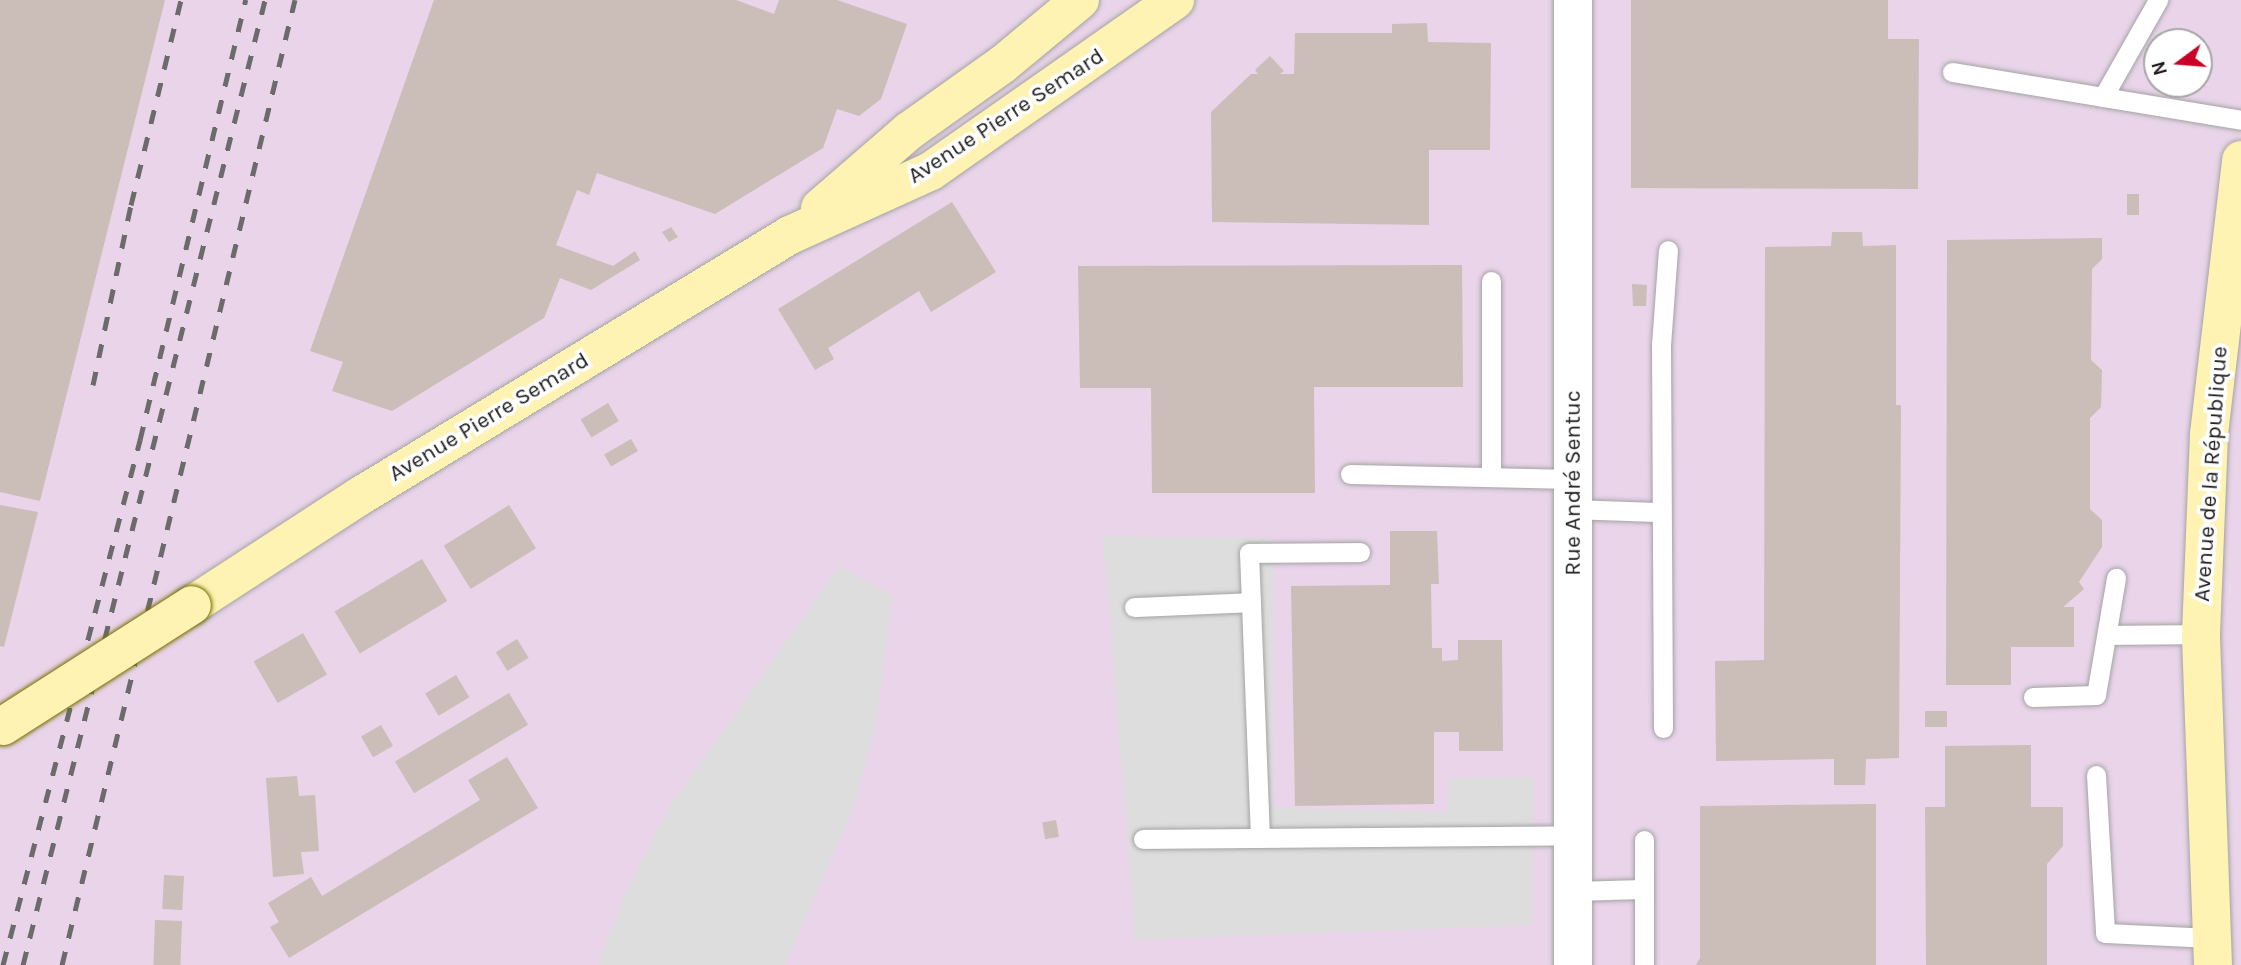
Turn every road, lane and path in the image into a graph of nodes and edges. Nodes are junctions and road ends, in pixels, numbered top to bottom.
1 (1080, 0) edge
2 (1175, 0) edge
3 (1573, 0) edge
4 (2158, 0) edge
5 (1952, 72) dead end
6 (2103, 97) junction
7 (2241, 120) edge
8 (2241, 160) edge
9 (790, 235) junction
10 (1668, 250) dead end
11 (1491, 281) dead end
12 (1350, 474) dead end
13 (1491, 477) junction
14 (1573, 494) junction
15 (1661, 512) junction
16 (1360, 552) dead end
17 (2116, 578) dead end
18 (1251, 602) junction
19 (1134, 607) dead end
20 (2108, 635) junction
21 (2201, 648) junction
22 (2033, 698) dead end
23 (0, 727) edge
24 (1663, 728) dead end
25 (2096, 775) dead end
26 (1573, 835) junction
27 (1260, 838) junction
28 (1143, 839) dead end
29 (1644, 840) dead end
30 (1643, 889) junction
31 (1573, 891) junction
32 (2202, 952) edge
33 (1573, 965) edge
34 (1644, 965) edge

1 - 9 street, Avenue Pierre Semard
2 - 9 street, Avenue Pierre Semard
3 - 14 street, Rue André Sentuc
4 - 6 lane
5 - 6 lane
6 - 7 lane
8 - 21 street, Avenue de la République
9 - 23 street, Avenue Pierre Semard, bridge
10 - 15 lane
11 - 13 lane
12 - 13 lane
13 - 14 lane
14 - 15 lane
14 - 26 street, Rue André Sentuc
15 - 24 lane
16 - 18 lane
17 - 20 lane
18 - 19 lane
18 - 27 lane
20 - 21 lane
20 - 22 lane
21 - 32 street, Avenue de la République
25 - 32 lane
26 - 27 lane
26 - 31 street, Rue André Sentuc
27 - 28 lane
29 - 30 lane
30 - 31 lane
30 - 34 lane
31 - 33 street, Rue André Sentuc

